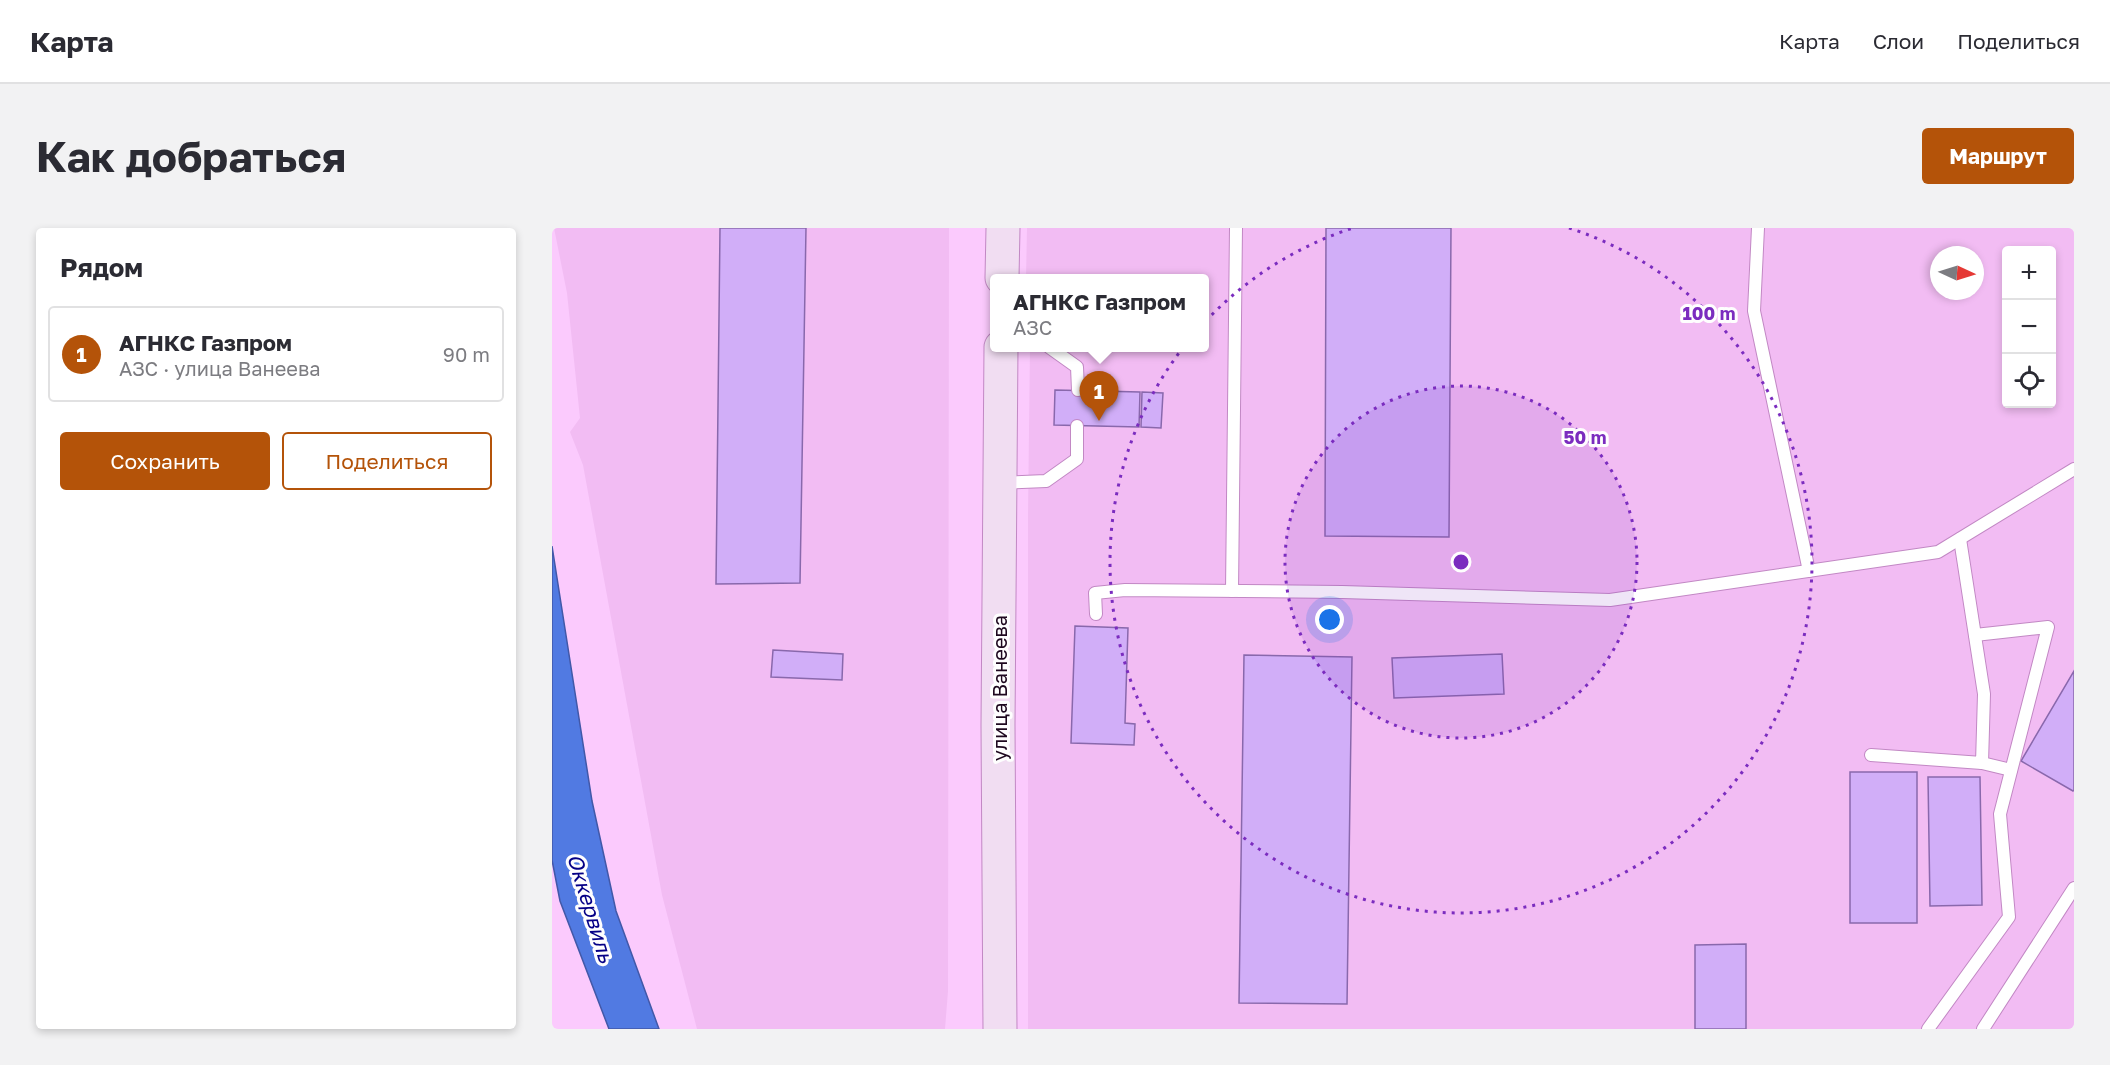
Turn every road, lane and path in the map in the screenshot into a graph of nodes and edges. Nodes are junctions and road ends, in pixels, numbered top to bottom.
1 (1003, 228) edge
2 (1236, 228) edge
3 (1758, 228) edge
4 (1002, 274) edge
5 (1001, 352) edge
6 (1054, 352) edge
7 (1078, 390) dead end
8 (1077, 426) dead end
9 (2074, 469) edge
10 (1000, 483) junction
11 (1960, 539) junction
12 (1809, 571) junction
13 (1232, 591) junction
14 (1096, 614) dead end
15 (1975, 635) junction
16 (1871, 755) dead end
17 (1982, 763) junction
18 (2011, 770) junction
19 (2074, 888) edge
20 (1000, 1029) edge
21 (1928, 1029) edge
22 (1983, 1029) edge

1 - 4 street
2 - 13 lane
3 - 12 lane
5 - 10 street, улица Ванеева
6 - 7 lane
8 - 10 lane
9 - 11 lane
10 - 20 street, улица Ванеева
11 - 12 lane
11 - 15 lane
12 - 13 lane
13 - 14 lane
15 - 17 lane
15 - 18 lane
16 - 17 lane
17 - 18 lane
18 - 21 lane
19 - 22 lane

